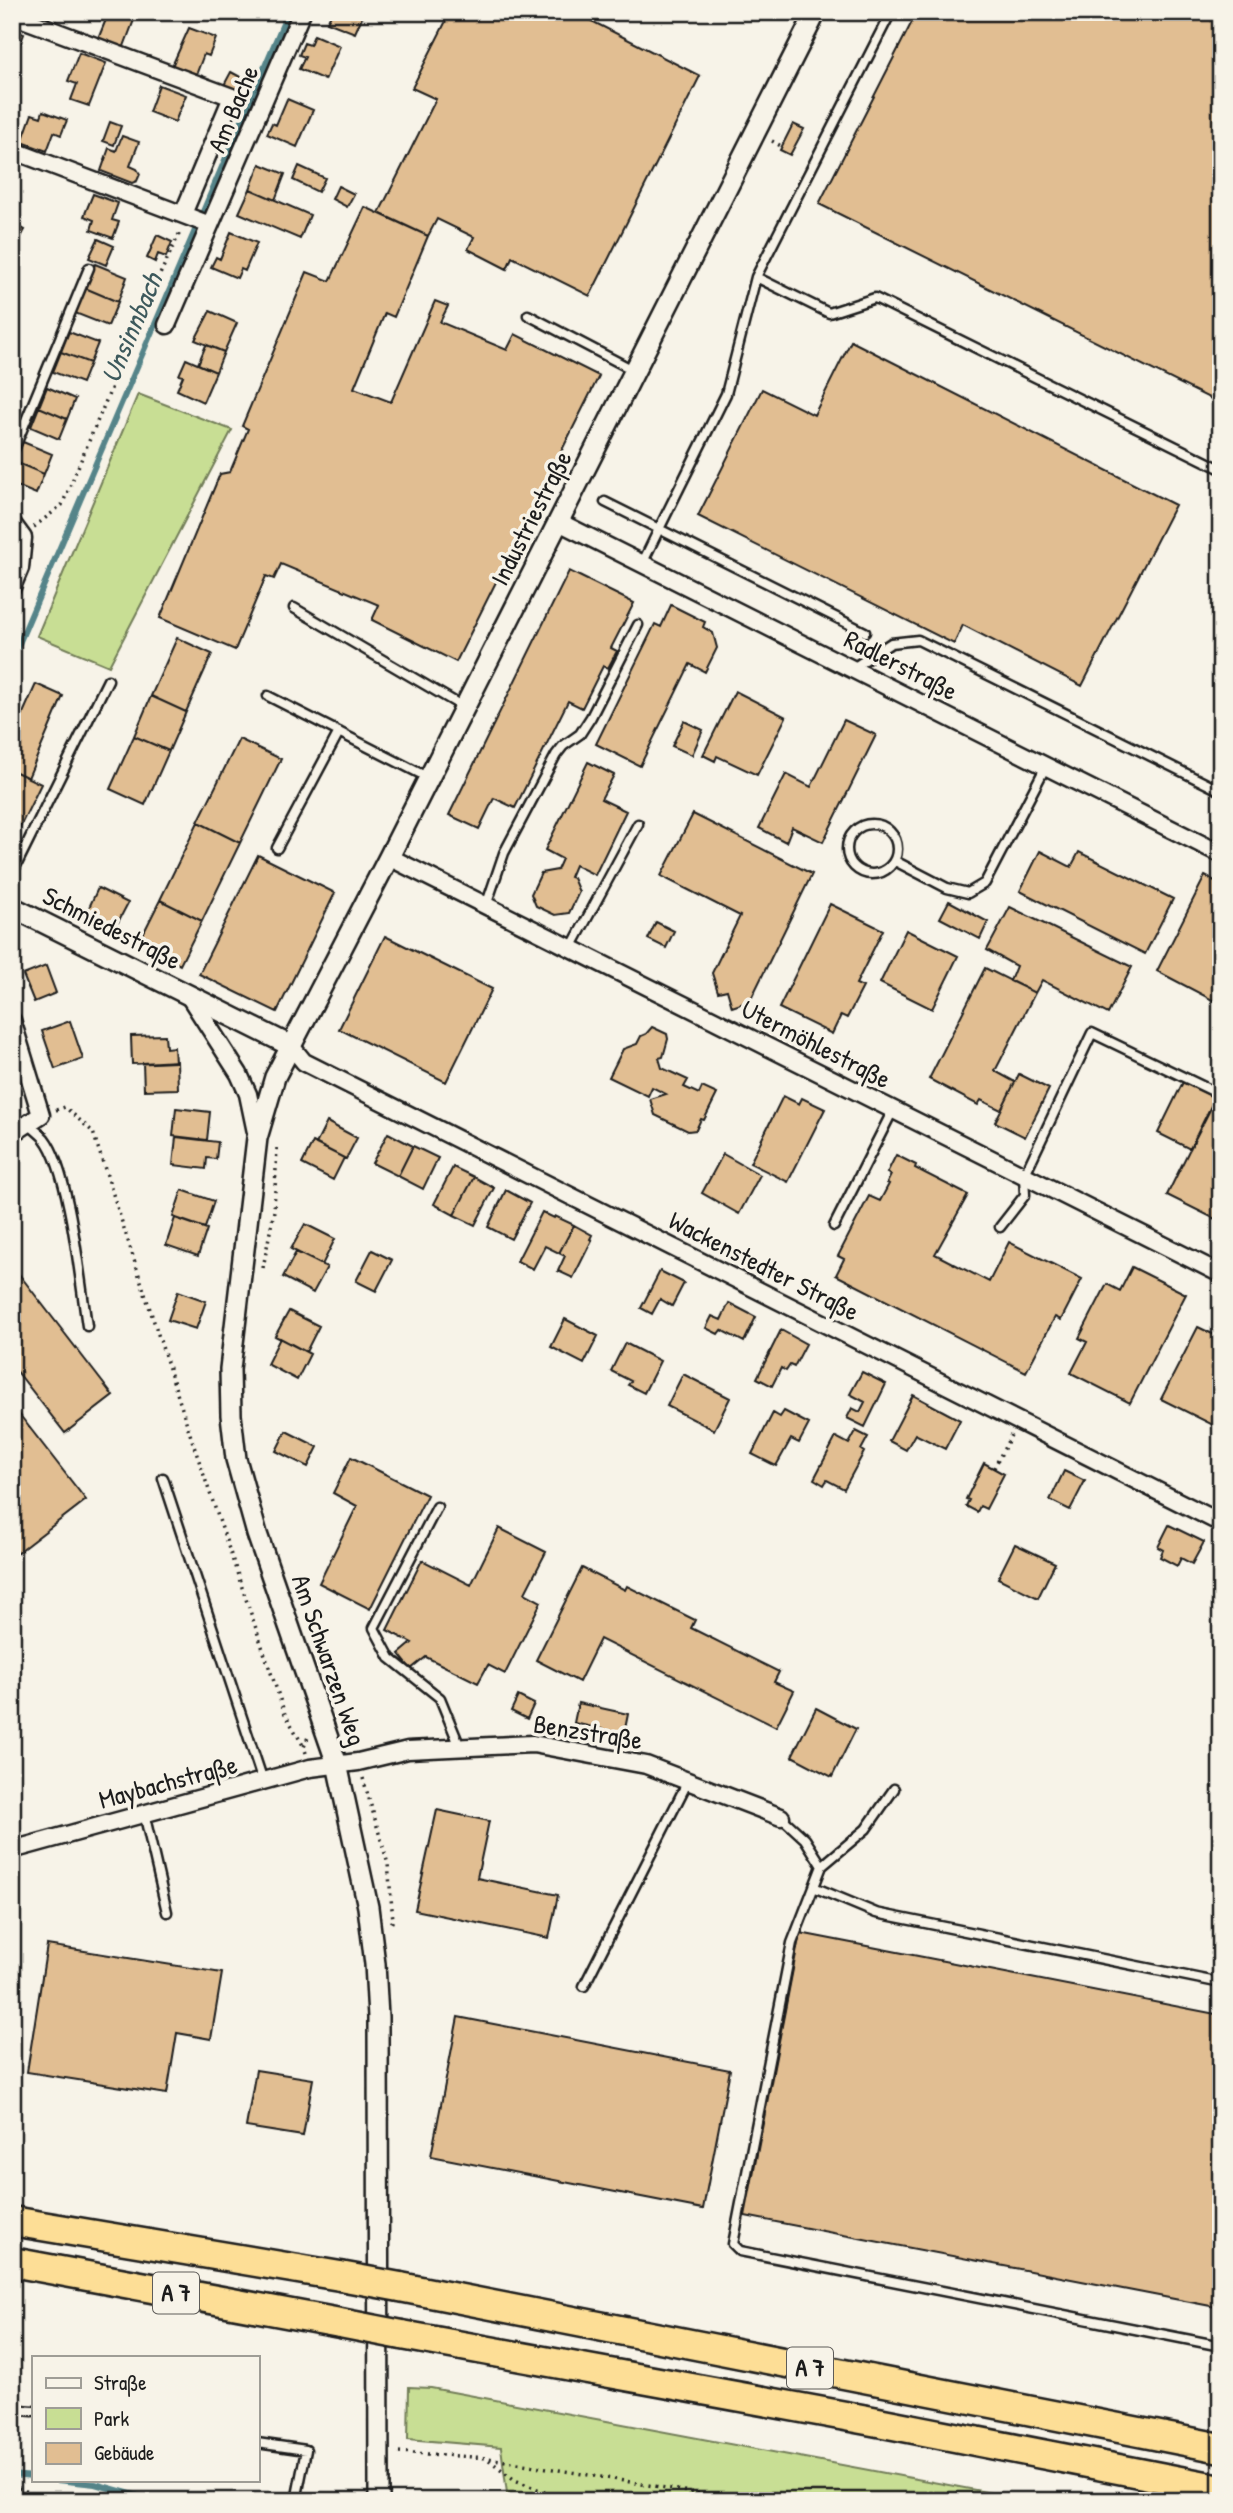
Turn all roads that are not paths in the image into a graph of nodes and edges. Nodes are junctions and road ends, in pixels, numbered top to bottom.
1 (302, 12) edge
2 (816, 12) edge
3 (891, 12) edge
4 (12, 15) edge
5 (12, 150) edge
6 (196, 219) junction
7 (89, 268) dead end
8 (756, 277) junction
9 (528, 315) dead end
10 (167, 325) dead end
11 (635, 371) junction
12 (12, 454) edge
13 (1221, 469) edge
14 (605, 502) dead end
15 (559, 522) junction
16 (12, 523) edge
17 (659, 529) junction
18 (642, 564) junction
19 (12, 587) edge
20 (294, 608) dead end
21 (638, 625) dead end
22 (865, 632) dead end
23 (853, 668) junction
24 (108, 680) dead end
25 (268, 696) dead end
26 (465, 708) junction
27 (339, 732) junction
28 (1046, 766) junction
29 (429, 778) junction
30 (1221, 790) edge
31 (638, 824) dead end
32 (277, 848) dead end
33 (1221, 854) edge
34 (389, 857) junction
35 (895, 861) junction
36 (12, 874) edge
37 (486, 906) junction
38 (12, 907) edge
39 (571, 948) junction
40 (189, 996) junction
41 (12, 1020) edge
42 (291, 1046) junction
43 (1221, 1095) edge
44 (893, 1110) junction
45 (28, 1124) junction
46 (12, 1134) edge
47 (257, 1138) junction
48 (1024, 1176) junction
49 (834, 1226) dead end
50 (1000, 1227) dead end
51 (1221, 1274) edge
52 (87, 1326) dead end
53 (163, 1478) dead end
54 (437, 1507) dead end
55 (1221, 1523) edge
56 (460, 1747) junction
57 (337, 1764) junction
58 (263, 1781) junction
59 (688, 1781) junction
60 (894, 1789) dead end
61 (144, 1813) junction
62 (781, 1817) joint
63 (12, 1850) edge
64 (822, 1866) junction
65 (816, 1888) junction
66 (167, 1912) dead end
67 (1221, 1983) edge
68 (584, 1986) dead end
69 (12, 2221) edge
70 (12, 2262) edge
71 (389, 2294) junction
72 (1221, 2346) edge
73 (21, 2410) dead end
74 (32, 2412) edge
75 (259, 2443) edge
76 (1221, 2448) edge
77 (1221, 2489) edge
78 (296, 2501) edge
79 (379, 2501) edge

1 - 6 street, Am Bache
2 - 11 street, Industriestraße
3 - 8 lane
4 - 6 street
5 - 6 street
6 - 10 street, Am Bache
7 - 12 lane
8 - 13 lane
8 - 17 lane
9 - 11 lane
11 - 15 street, Industriestraße
14 - 17 lane
15 - 18 street, Radlerstraße
15 - 26 street, Industriestraße
16 - 19 street
17 - 18 lane
17 - 22 lane
18 - 23 street, Radlerstraße
20 - 26 lane
21 - 37 lane
23 - 28 street, Radlerstraße
23 - 30 lane
24 - 36 lane
25 - 27 lane
26 - 29 street, Industriestraße
27 - 29 lane
27 - 32 lane
28 - 33 street, Radlerstraße
28 - 35 lane
29 - 34 street, Industriestraße
31 - 39 lane
34 - 37 street, Utermöhlestraße
34 - 42 street, Industriestraße
35 - 35 lane
37 - 39 street, Utermöhlestraße
38 - 40 street, Schmiedestraße
39 - 44 street, Utermöhlestraße
40 - 42 street, Schmiedestraße
40 - 47 street, Schmiedestraße
41 - 45 street
42 - 47 street, Am Schwarzen Weg
42 - 55 street, Wackenstedter Straße
43 - 48 lane
44 - 48 street, Utermöhlestraße
44 - 49 lane
45 - 46 street
45 - 52 lane
47 - 57 street, Am Schwarzen Weg
48 - 50 lane
48 - 51 street, Utermöhlestraße
53 - 58 lane
54 - 56 lane
56 - 57 street, Benzstraße
56 - 59 street, Benzstraße
57 - 58 street, Maybachstraße
57 - 71 street, Am Schwarzen Weg
58 - 61 street, Maybachstraße
59 - 62 street, Benzstraße
59 - 68 lane
60 - 64 lane
61 - 63 street, Maybachstraße
61 - 66 lane
62 - 64 lane
64 - 65 lane
65 - 67 lane
65 - 72 lane
69 - 71 highway, A 7, bridge
70 - 77 highway, A 7, bridge
71 - 76 highway, A 7
71 - 79 street, Am Schwarzen Weg
73 - 74 lane
75 - 78 lane

